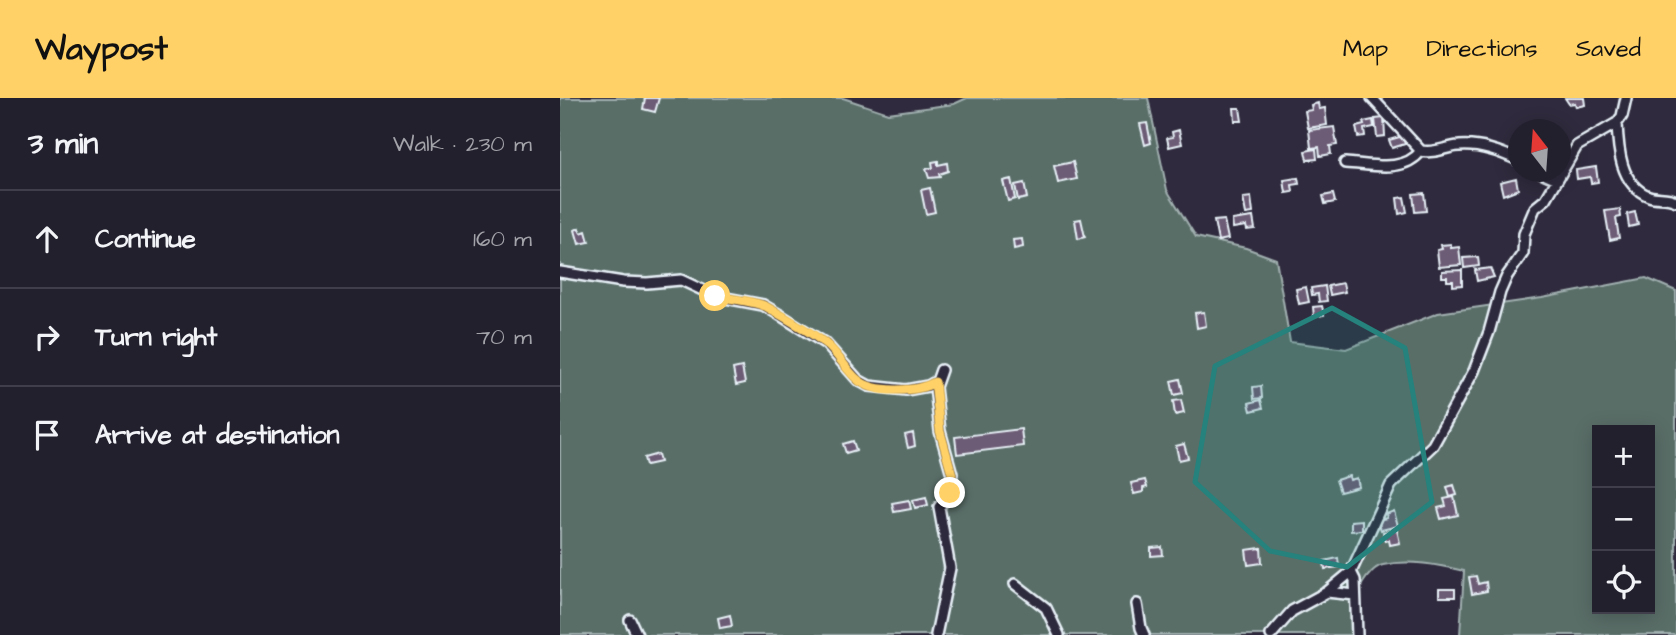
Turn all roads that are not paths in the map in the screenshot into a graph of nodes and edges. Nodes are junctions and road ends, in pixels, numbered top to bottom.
1 (1372, 98) edge
2 (1626, 98) edge
3 (1617, 123) junction
4 (1421, 150) junction
5 (1508, 156) edge
6 (1571, 156) edge
7 (1345, 163) dead end
8 (1555, 182) edge
9 (1676, 201) edge
10 (560, 272) edge
11 (941, 370) dead end
12 (935, 382) junction
13 (1351, 572) junction
14 (1015, 584) dead end
15 (1327, 592) junction
16 (1355, 595) junction
17 (1137, 604) dead end
18 (630, 620) dead end
19 (637, 635) edge
20 (936, 635) edge
21 (1059, 635) edge
22 (1144, 635) edge
23 (1271, 635) edge
24 (1357, 635) edge

1 - 4 street
2 - 3 street
3 - 6 street
3 - 9 street
4 - 5 street
4 - 7 street
8 - 13 street
10 - 12 street
11 - 12 street
12 - 20 street
13 - 15 street
13 - 16 street
14 - 21 street
15 - 16 street
15 - 23 street
16 - 24 street
17 - 22 street
18 - 19 street

